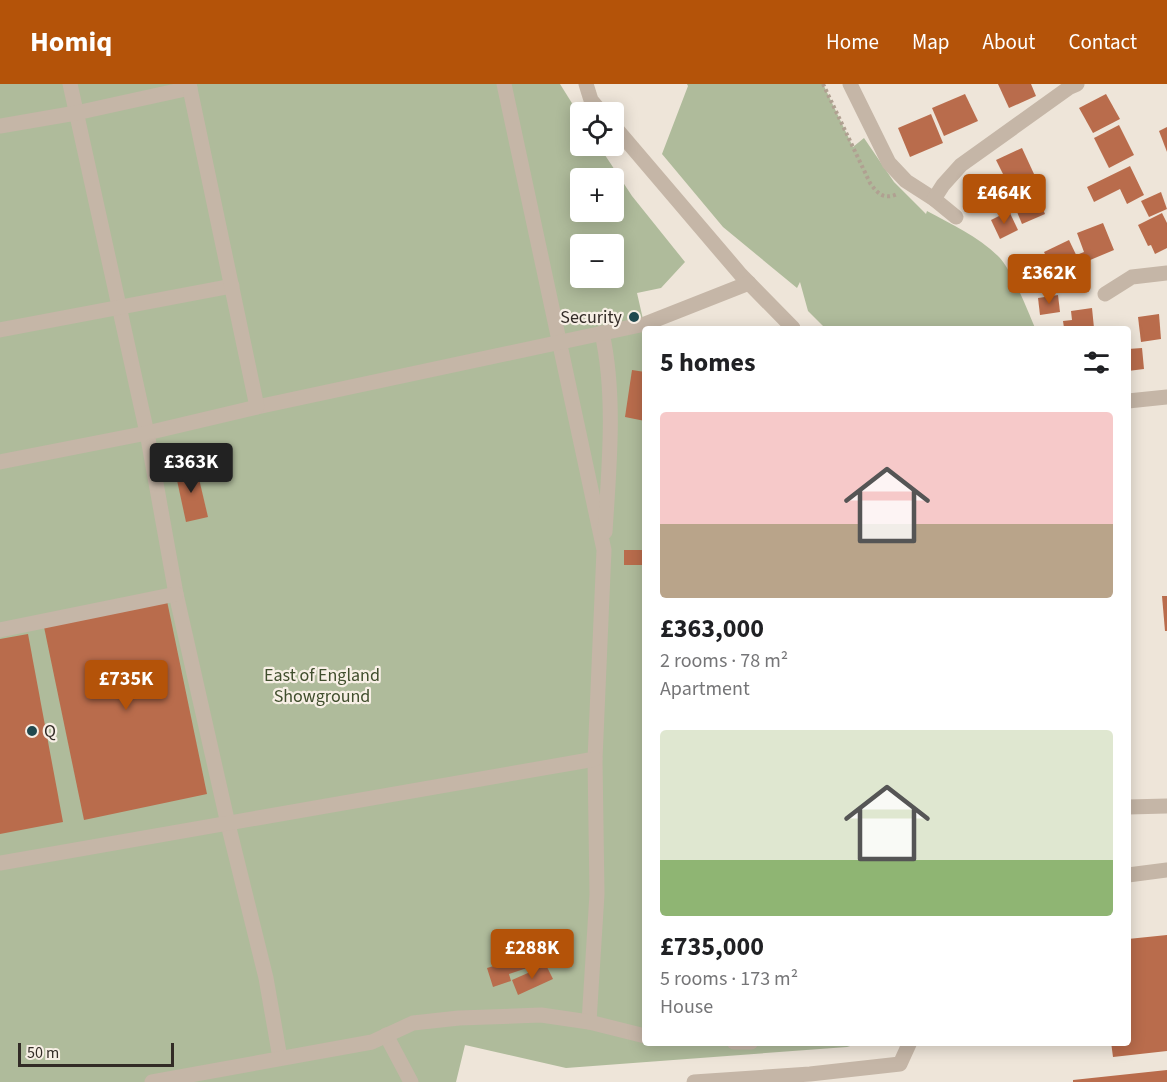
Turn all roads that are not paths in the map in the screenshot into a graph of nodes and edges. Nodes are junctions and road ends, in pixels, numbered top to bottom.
1 (70, 84) edge
2 (504, 84) edge
3 (586, 84) edge
4 (850, 84) edge
5 (1072, 85) edge
6 (190, 86) edge
7 (593, 102) edge
8 (76, 113) junction
9 (0, 126) edge
10 (624, 138) edge
11 (934, 198) junction
12 (956, 217) dead end
13 (1167, 273) edge
14 (749, 283) junction
15 (232, 286) junction
16 (1105, 294) dead end
17 (119, 308) junction
18 (791, 326) edge
19 (0, 330) edge
20 (603, 333) junction
21 (558, 343) junction
22 (1167, 397) edge
23 (1131, 401) edge
24 (257, 407) junction
25 (147, 433) junction
26 (0, 462) edge
27 (604, 550) junction
28 (176, 594) junction
29 (0, 630) edge
30 (595, 759) junction
31 (1167, 806) edge
32 (1131, 807) edge
33 (228, 824) junction
34 (0, 863) edge
35 (1167, 870) edge
36 (1131, 875) edge
37 (589, 1022) junction
38 (386, 1035) junction
39 (642, 1035) edge
40 (908, 1046) edge
41 (280, 1058) junction
42 (152, 1082) edge
43 (411, 1082) edge
44 (694, 1082) edge

1 - 8 street
2 - 21 street
3 - 7 street
4 - 11 street
5 - 11 street
6 - 8 street
6 - 15 street
8 - 9 street
8 - 17 street
10 - 14 street
11 - 12 street
13 - 16 street
14 - 18 street
14 - 20 street
15 - 17 street
15 - 24 street
17 - 19 street
17 - 25 street
20 - 21 street
20 - 27 street
21 - 24 street
21 - 27 street
22 - 23 street
24 - 25 street
25 - 26 street
25 - 28 street
27 - 30 street
28 - 29 street
28 - 33 street
30 - 33 street
30 - 37 street
31 - 32 street
33 - 34 street
33 - 41 street
35 - 36 street
37 - 38 street
37 - 39 street
38 - 41 street
38 - 43 street
40 - 44 street
41 - 42 street

